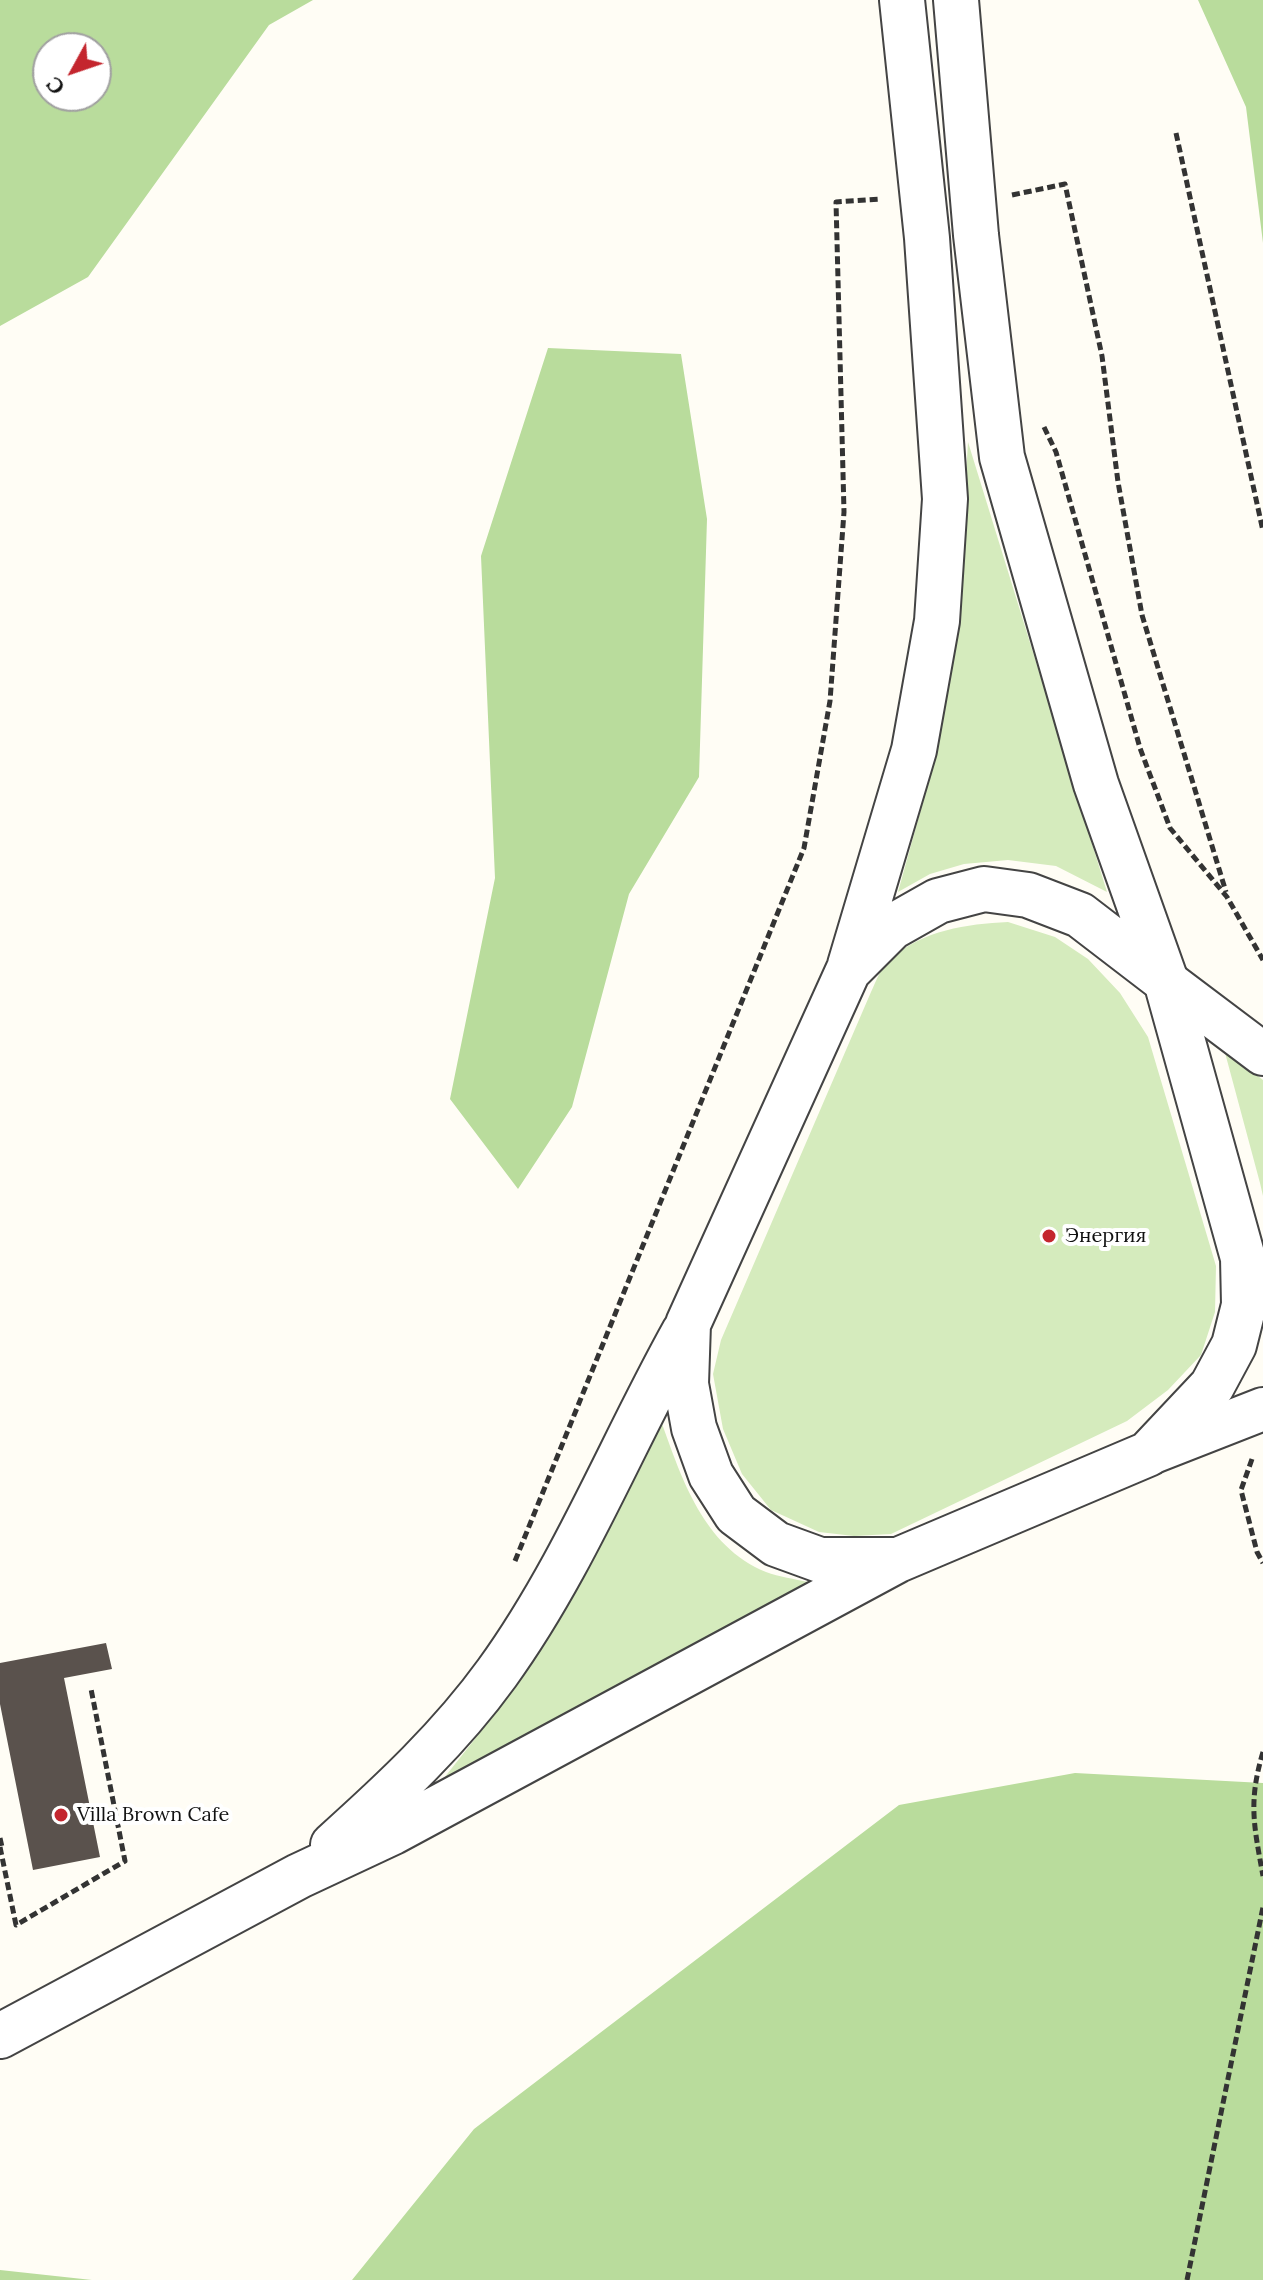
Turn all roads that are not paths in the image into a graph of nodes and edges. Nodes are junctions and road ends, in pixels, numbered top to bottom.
1 (902, 0) edge
2 (956, 0) edge
3 (848, 971) junction
4 (1166, 981) junction
5 (1263, 1054) edge
6 (688, 1324) junction
7 (1263, 1409) edge
8 (1148, 1454) junction
9 (898, 1560) junction
10 (299, 1876) junction
11 (0, 2036) edge

1 - 3 street
2 - 4 street
3 - 4 street
3 - 6 street
4 - 5 street
4 - 8 street
6 - 9 street
6 - 10 street
7 - 8 street
8 - 9 street
9 - 10 street
10 - 11 street

